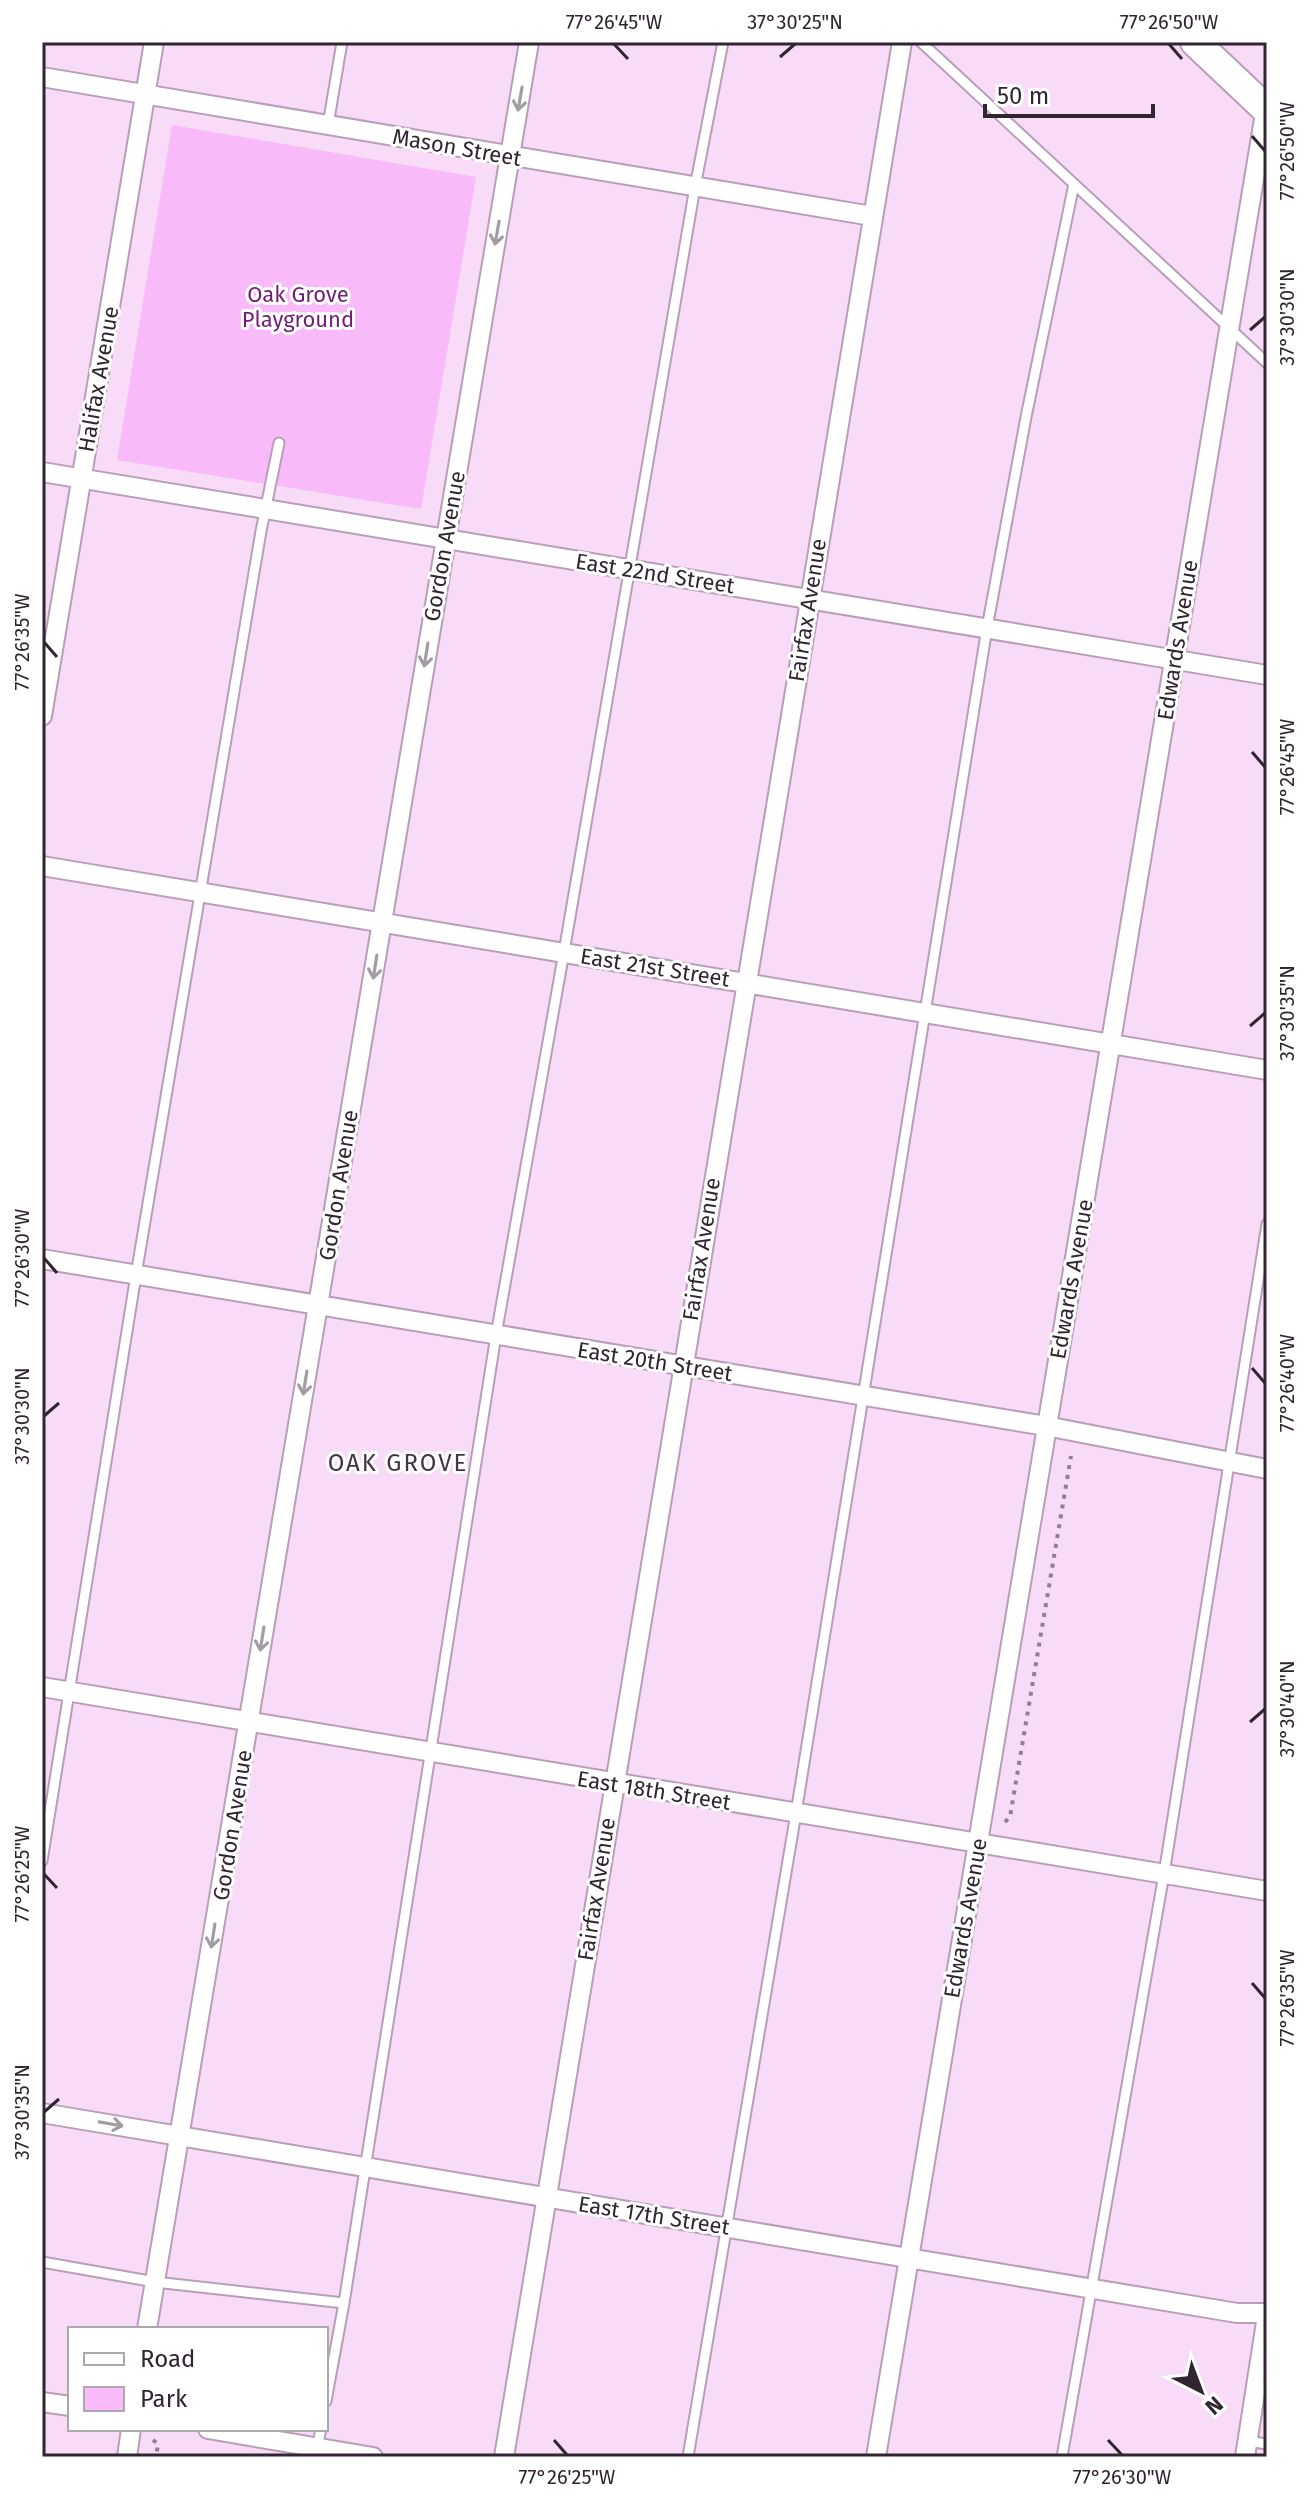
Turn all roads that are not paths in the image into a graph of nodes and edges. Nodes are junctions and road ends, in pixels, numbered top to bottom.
1 (154, 42) edge
2 (342, 42) edge
3 (529, 42) edge
4 (723, 42) edge
5 (902, 42) edge
6 (921, 42) edge
7 (1195, 42) edge
8 (42, 77) edge
9 (146, 94) junction
10 (1267, 107) edge
11 (328, 125) junction
12 (510, 156) junction
13 (1074, 184) junction
14 (695, 187) junction
15 (872, 216) junction
16 (1229, 328) junction
17 (1267, 363) edge
18 (279, 443) dead end
19 (42, 472) edge
20 (81, 478) junction
21 (265, 509) junction
22 (445, 538) junction
23 (629, 569) junction
24 (809, 599) junction
25 (987, 628) junction
26 (1174, 659) junction
27 (1267, 675) edge
28 (42, 716) edge
29 (42, 866) edge
30 (200, 892) junction
31 (382, 922) junction
32 (564, 952) junction
33 (745, 981) junction
34 (926, 1013) junction
35 (1111, 1045) junction
36 (1267, 1070) edge
37 (1267, 1224) edge
38 (42, 1259) edge
39 (136, 1275) junction
40 (318, 1306) junction
41 (496, 1335) junction
42 (682, 1365) junction
43 (863, 1395) junction
44 (1046, 1426) junction
45 (1229, 1461) junction
46 (1267, 1469) edge
47 (42, 1687) edge
48 (71, 1692) junction
49 (249, 1721) junction
50 (431, 1752) junction
51 (614, 1783) junction
52 (796, 1813) junction
53 (978, 1843) junction
54 (42, 1861) edge
55 (1164, 1874) junction
56 (1267, 1891) edge
57 (42, 2113) edge
58 (180, 2136) junction
59 (366, 2167) junction
60 (546, 2198) junction
61 (727, 2227) junction
62 (908, 2257) junction
63 (42, 2262) edge
64 (155, 2282) junction
65 (1090, 2288) junction
66 (344, 2303) junction
67 (1267, 2315) edge
68 (147, 2327) edge
69 (328, 2390) edge
70 (42, 2402) edge
71 (68, 2406) edge
72 (131, 2431) edge
73 (233, 2431) edge
74 (319, 2438) edge
75 (1267, 2444) edge
76 (1246, 2449) edge
77 (127, 2457) edge
78 (373, 2457) edge
79 (504, 2457) edge
80 (688, 2457) edge
81 (876, 2457) edge
82 (1062, 2457) edge

1 - 9 street, Halifax Avenue
2 - 11 lane
3 -> 12 street, Gordon Avenue
4 - 14 lane
5 - 15 street, Fairfax Avenue
6 - 13 lane
7 - 10 main road
8 - 9 street, Mason Street
9 - 11 street, Mason Street
9 - 20 street, Halifax Avenue
10 - 16 street, Edwards Avenue
11 - 12 street, Mason Street
12 - 14 street, Mason Street
12 -> 22 street, Gordon Avenue
13 - 16 lane
13 - 25 lane
14 - 15 street, Mason Street
14 - 23 lane
15 - 24 street, Fairfax Avenue
16 - 17 lane
16 - 26 street, Edwards Avenue
18 - 21 lane
19 - 20 street, East 22nd Street
20 - 21 street, East 22nd Street
20 - 28 street, Halifax Avenue
21 - 22 street, East 22nd Street
21 - 30 lane
22 - 23 street, East 22nd Street
22 -> 31 street, Gordon Avenue
23 - 24 street, East 22nd Street
23 - 32 lane
24 - 25 street, East 22nd Street
24 - 33 street, Fairfax Avenue
25 - 26 street, East 22nd Street
25 - 34 lane
26 - 27 street, East 22nd Street
26 - 35 street, Edwards Avenue
29 - 30 street, East 21st Street
30 - 31 street, East 21st Street
30 - 39 lane
31 - 32 street, East 21st Street
31 -> 40 street, Gordon Avenue
32 - 33 street, East 21st Street
32 - 41 lane
33 - 34 street, East 21st Street
33 - 42 street, Fairfax Avenue
34 - 35 street, East 21st Street
34 - 43 lane
35 - 36 street, East 21st Street
35 - 44 street, Edwards Avenue
37 - 45 lane
38 - 39 street, East 20th Street
39 - 40 street, East 20th Street
39 - 48 lane
40 - 41 street, East 20th Street
40 -> 49 street, Gordon Avenue
41 - 42 street, East 20th Street
41 - 50 lane
42 - 43 street, East 20th Street
42 - 51 street, Fairfax Avenue
43 - 44 street, East 20th Street
43 - 52 lane
44 - 45 street, East 20th Street
44 - 53 street, Edwards Avenue
45 - 46 street, East 20th Street
45 - 55 lane
47 - 48 street, East 18th Street
48 - 49 street, East 18th Street
48 - 54 lane
49 - 50 street, East 18th Street
49 -> 58 street, Gordon Avenue
50 - 51 street, East 18th Street
50 - 59 lane
51 - 52 street, East 18th Street
51 - 60 street, Fairfax Avenue
52 - 53 street, East 18th Street
52 - 61 lane
53 - 55 street, East 18th Street
53 - 62 street, Edwards Avenue
55 - 56 street, East 18th Street
55 - 65 lane
57 -> 58 street, East 17th Street
58 - 59 street, East 17th Street
58 - 64 street, Gordon Avenue
59 - 60 street, East 17th Street
59 - 66 lane
60 - 61 street, East 17th Street
60 - 79 street, Fairfax Avenue
61 - 62 street, East 17th Street
61 - 80 lane
62 - 65 street, East 17th Street
62 - 81 street, Edwards Avenue
63 - 64 lane
64 - 66 lane
64 - 68 street, Gordon Avenue
65 - 67 street, East 17th Street
65 - 82 lane
66 - 69 lane
67 - 76 street
70 - 71 street
72 - 77 street
73 - 74 street
74 - 78 street
75 - 76 lane

